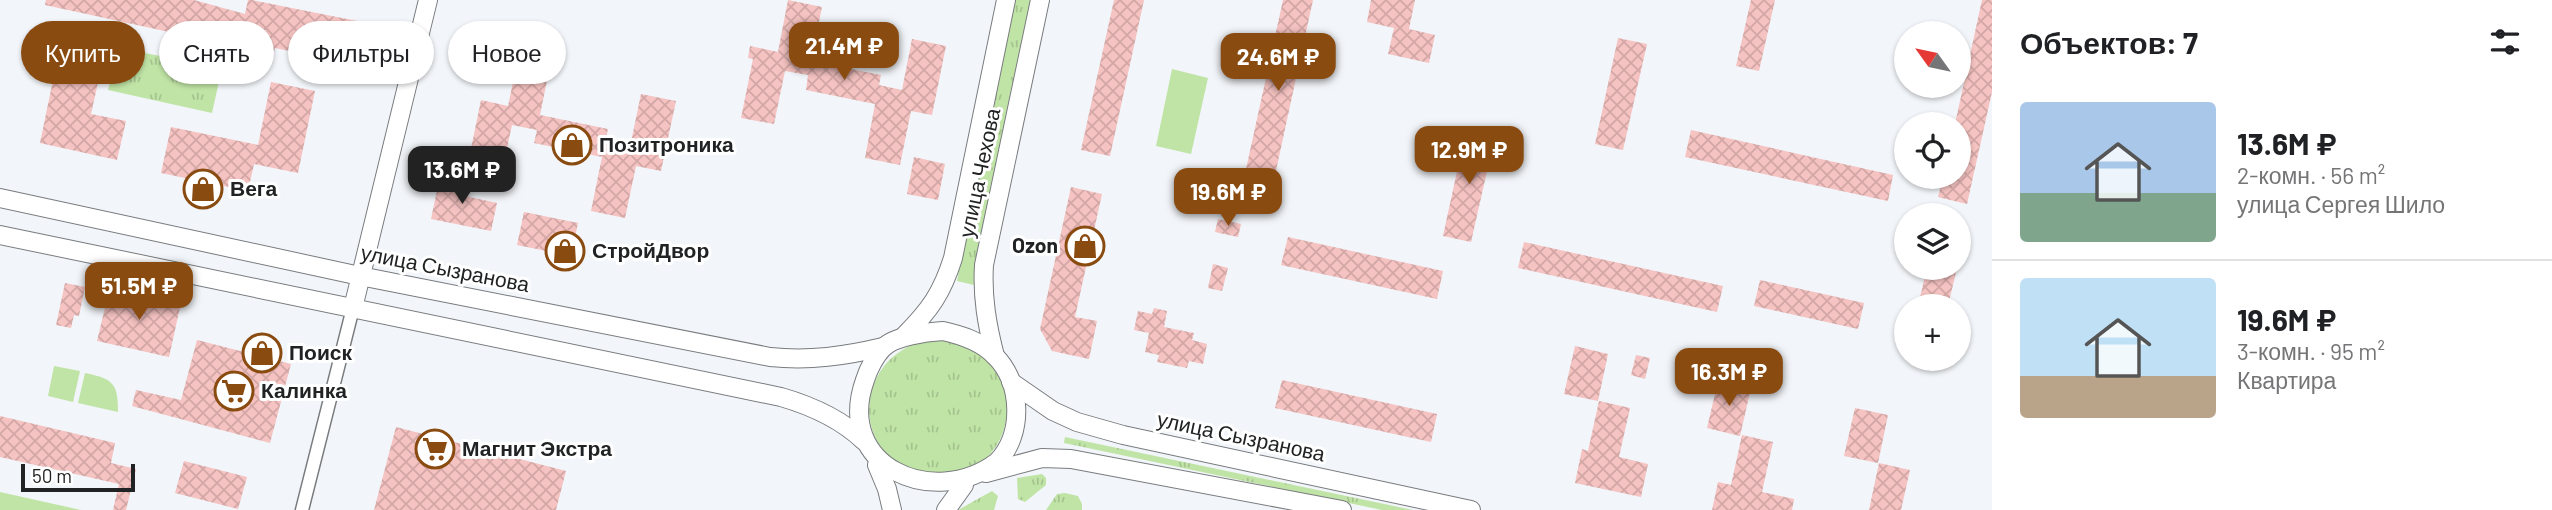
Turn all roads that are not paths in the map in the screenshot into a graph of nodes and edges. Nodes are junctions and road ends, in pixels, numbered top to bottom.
1 (428, 0) edge
2 (1006, 0) edge
3 (1040, 0) edge
4 (0, 198) edge
5 (0, 234) edge
6 (360, 275) junction
7 (353, 308) junction
8 (901, 340) junction
9 (883, 347) junction
10 (995, 356) junction
11 (1011, 382) junction
12 (864, 441) junction
13 (874, 459) junction
14 (986, 473) junction
15 (964, 485) junction
16 (302, 510) edge
17 (892, 510) edge
18 (946, 510) edge
19 (1342, 510) edge
20 (1471, 510) edge

1 - 6 main road
2 - 8 main road, улица Чехова
3 - 10 main road, улица Чехова
4 - 6 main road, улица Сызранова
5 - 7 main road
6 - 7 main road
6 - 9 main road, улица Сызранова
7 - 12 main road
7 - 16 street
8 - 9 main road
8 - 10 main road
9 - 12 main road
10 - 11 main road
11 - 14 main road
11 - 20 main road, улица Сызранова
12 - 13 main road
13 - 15 main road
13 - 17 main road
14 - 15 main road
14 - 19 main road
15 - 18 main road

